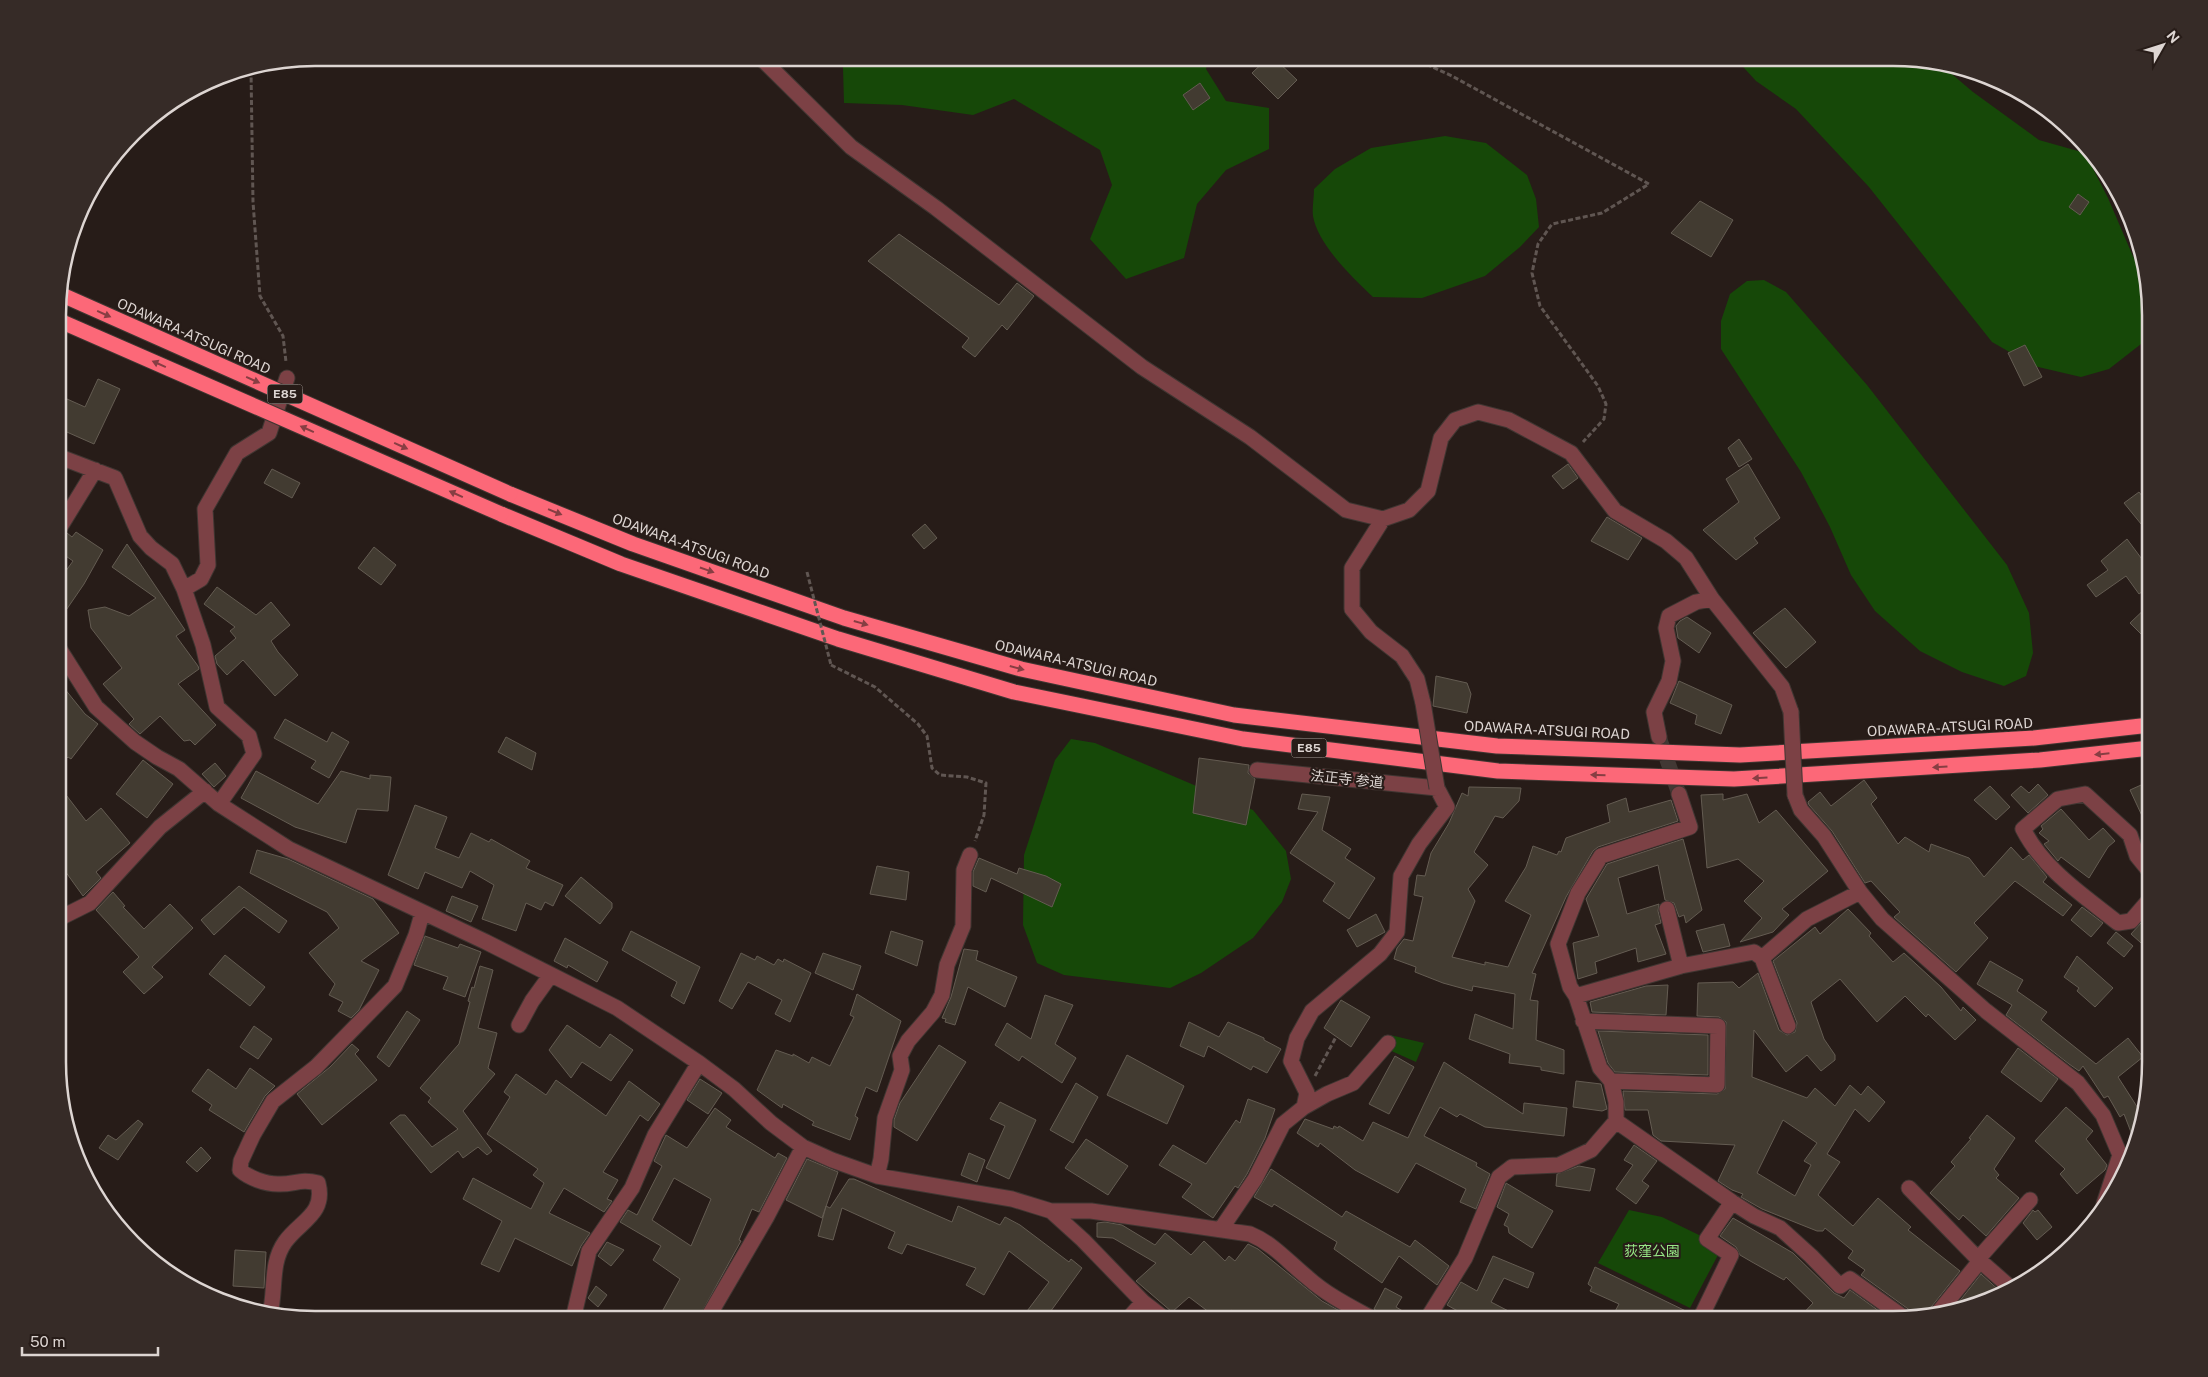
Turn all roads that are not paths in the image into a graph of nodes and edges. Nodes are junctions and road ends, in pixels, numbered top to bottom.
1 (769, 66) edge
2 (67, 297) edge
3 (66, 324) edge
4 (288, 378) road end
5 (66, 459) edge
6 (95, 470) junction
7 (66, 517) edge
8 (1383, 518) junction
9 (184, 589) junction
10 (1712, 599) junction
11 (66, 660) edge
12 (2142, 726) edge
13 (1659, 737) tunnel mouth
14 (2142, 749) edge
15 (1257, 770) dead end
16 (1437, 788) junction
17 (205, 791) junction
18 (1679, 794) tunnel mouth
19 (219, 804) junction
20 (970, 855) road end
21 (2142, 862) edge
22 (1860, 892) junction
23 (2142, 908) edge
24 (1667, 909) dead end
25 (422, 914) junction
26 (66, 915) edge
27 (1762, 958) junction
28 (1681, 966) junction
29 (550, 976) junction
30 (1576, 996) junction
31 (1583, 1022) junction
32 (519, 1025) dead end
33 (1788, 1026) dead end
34 (1388, 1043) dead end
35 (700, 1063) junction
36 (1611, 1080) junction
37 (1305, 1100) junction
38 (1616, 1121) junction
39 (803, 1147) junction
40 (876, 1176) junction
41 (2112, 1178) edge
42 (1909, 1188) dead end
43 (2030, 1200) dead end
44 (1732, 1202) junction
45 (1051, 1211) junction
46 (1221, 1229) junction
47 (1979, 1260) junction
48 (2006, 1283) edge
49 (1143, 1302) junction
50 (1944, 1305) edge
51 (271, 1307) edge
52 (575, 1311) edge
53 (711, 1311) edge
54 (1135, 1311) edge
55 (1155, 1311) edge
56 (1359, 1311) edge
57 (1432, 1311) edge
58 (1704, 1311) edge
59 (1895, 1311) edge

1 - 8 street
2 -> 12 highway, ODAWARA-ATSUGI ROAD / E85, bridge
14 -> 3 highway, E85, bridge
4 - 9 street
5 - 6 street
6 - 7 street
6 - 9 street
8 - 10 street
8 - 16 street, bridge
9 - 19 street
10 - 13 street
10 - 22 street, bridge
11 - 17 street
15 - 16 street, 法正寺 参道
16 - 37 street
17 - 19 street
17 - 26 street
18 - 30 street
19 - 25 street
20 - 40 street
21 - 23 street
22 - 27 street
22 - 41 street
24 - 28 street
25 - 29 street
25 - 51 street
27 - 28 street
27 - 33 street
28 - 30 street
29 - 32 street
29 - 35 street
30 - 31 street
31 - 36 street
31 - 36 street
34 - 37 street
35 - 39 street
35 - 52 street
36 - 38 street
37 - 46 street
38 - 44 street
38 - 57 street
39 - 40 street
39 - 53 street
40 - 45 street
42 - 47 street
43 - 47 street
44 - 58 street
44 - 59 street
45 - 46 street
45 - 49 street
46 - 56 street
47 - 48 street
47 - 50 street
49 - 54 street
49 - 55 street

